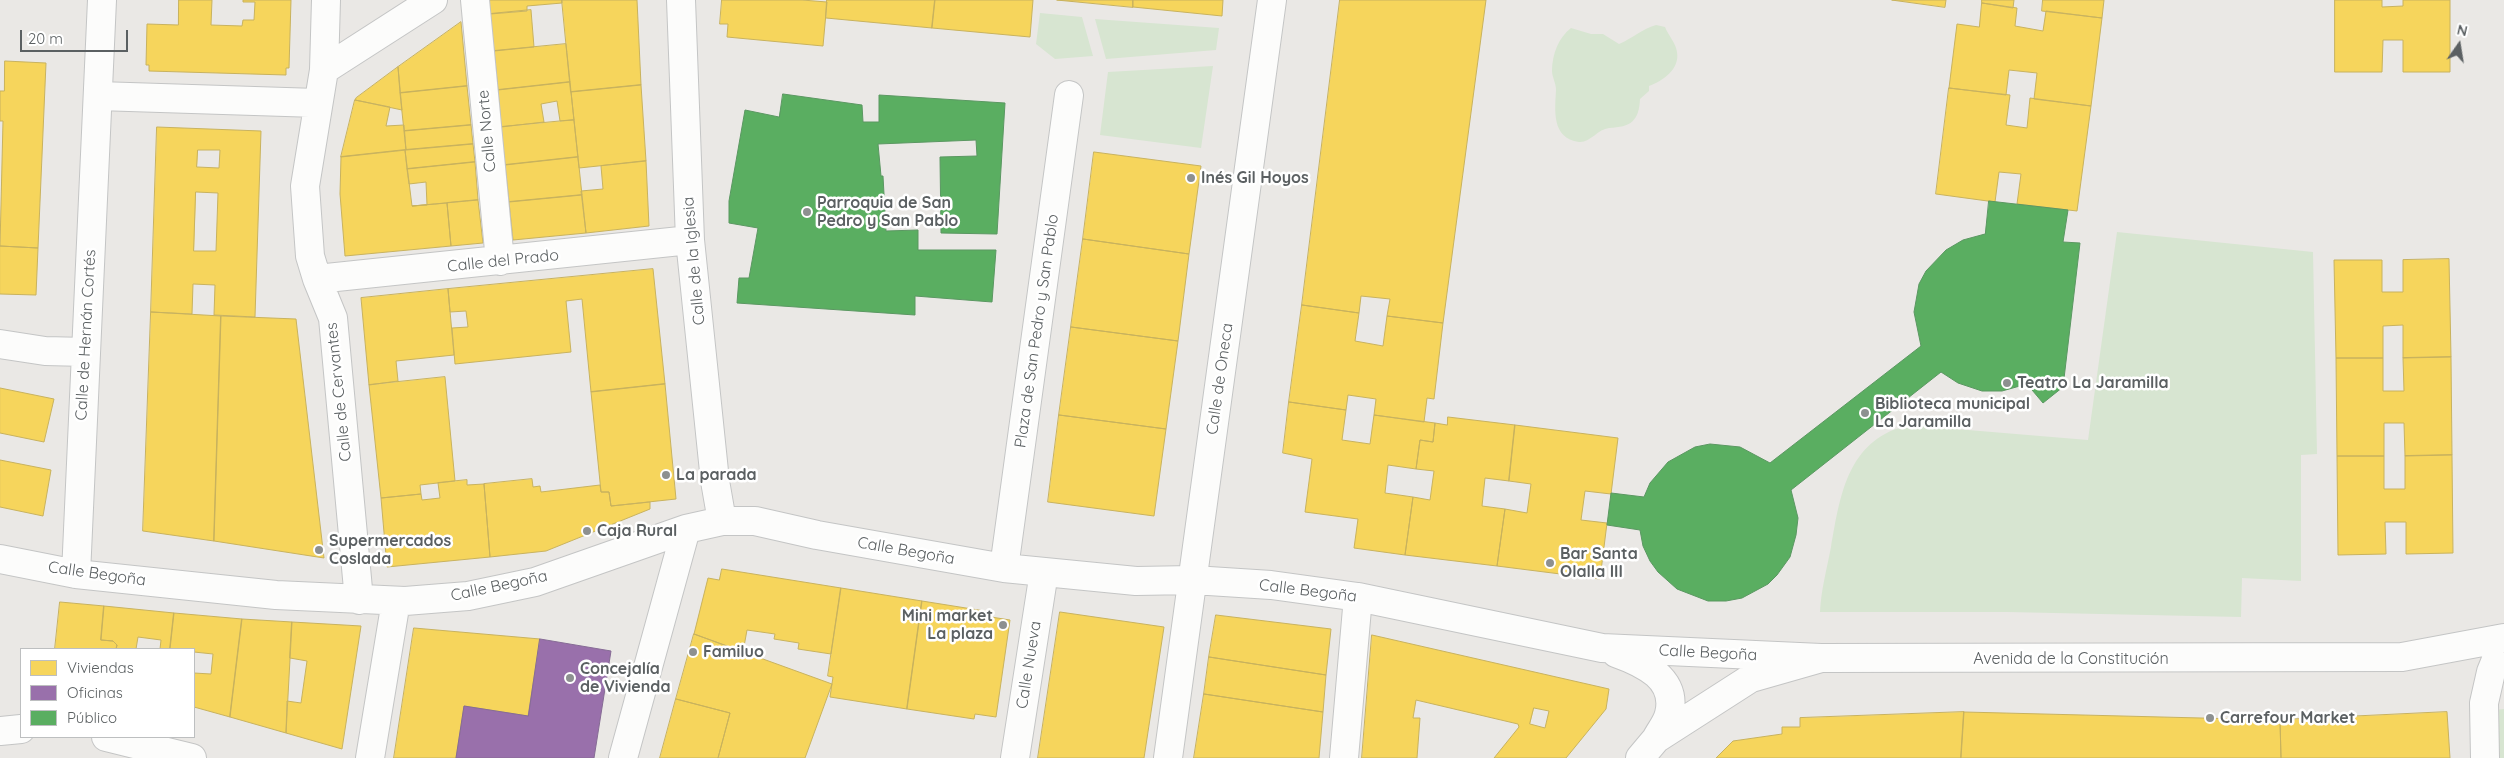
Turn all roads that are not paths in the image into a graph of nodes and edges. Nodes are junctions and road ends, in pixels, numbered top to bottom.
1 (102, 0) edge
2 (326, 0) edge
3 (433, 0) edge
4 (475, 0) edge
5 (681, 0) edge
6 (1272, 0) edge
7 (324, 70) junction
8 (1069, 95) dead end
9 (98, 96) junction
10 (317, 103) junction
11 (690, 240) junction
12 (500, 261) junction
13 (316, 279) junction
14 (0, 344) edge
15 (86, 352) junction
16 (722, 522) junction
17 (686, 529) junction
18 (0, 559) edge
19 (1004, 568) junction
20 (1044, 572) junction
21 (76, 574) junction
22 (1193, 580) junction
23 (1358, 597) junction
24 (359, 600) junction
25 (396, 601) junction
26 (2504, 639) edge
27 (1602, 648) junction
28 (1821, 658) junction
29 (20, 730) edge
30 (0, 731) edge
31 (109, 738) edge
32 (1648, 748) edge
33 (165, 755) edge
34 (192, 758) edge
35 (370, 758) edge
36 (623, 758) edge
37 (1015, 758) edge
38 (1168, 758) edge
39 (1344, 758) edge
40 (2485, 758) edge

1 - 9 street, Calle de Hernán Cortés
2 - 7 street, Calle de Cervantes
3 - 7 street
4 - 12 street, Calle Norte
5 - 11 street, Calle de la Iglesia
6 - 22 street, Calle de Oneca
7 - 10 street, Calle de Cervantes
8 - 19 street, Plaza de San Pedro y San Pablo
9 - 10 street
9 - 15 street, Calle de Hernán Cortés
10 - 13 street, Calle de Cervantes
11 - 12 street, Calle del Prado
11 - 16 street, Calle de la Iglesia
12 - 13 street, Calle del Prado
13 - 24 street, Calle de Cervantes
14 - 15 street
15 - 21 street, Calle de Hernán Cortés
16 - 17 street, Calle Begoña
16 - 19 street, Calle Begoña
17 - 25 street, Calle Begoña
17 - 36 street
18 - 21 street, Calle Begoña
19 - 20 street, Calle Begoña
20 - 22 street, Calle Begoña
20 - 37 street, Calle Nueva
21 - 24 street, Calle Begoña
22 - 23 street, Calle Begoña
22 - 38 street, Calle de Oneca
23 - 27 street, Calle Begoña
23 - 39 street
24 - 25 street, Calle Begoña
25 - 35 street
26 - 28 street, Avenida de la Constitución
26 - 40 street
27 - 28 street, Calle Begoña
27 - 32 street, Avenida de la Constitución
28 - 32 street, Avenida de la Constitución
29 - 30 street
31 - 33 street
33 - 34 street

